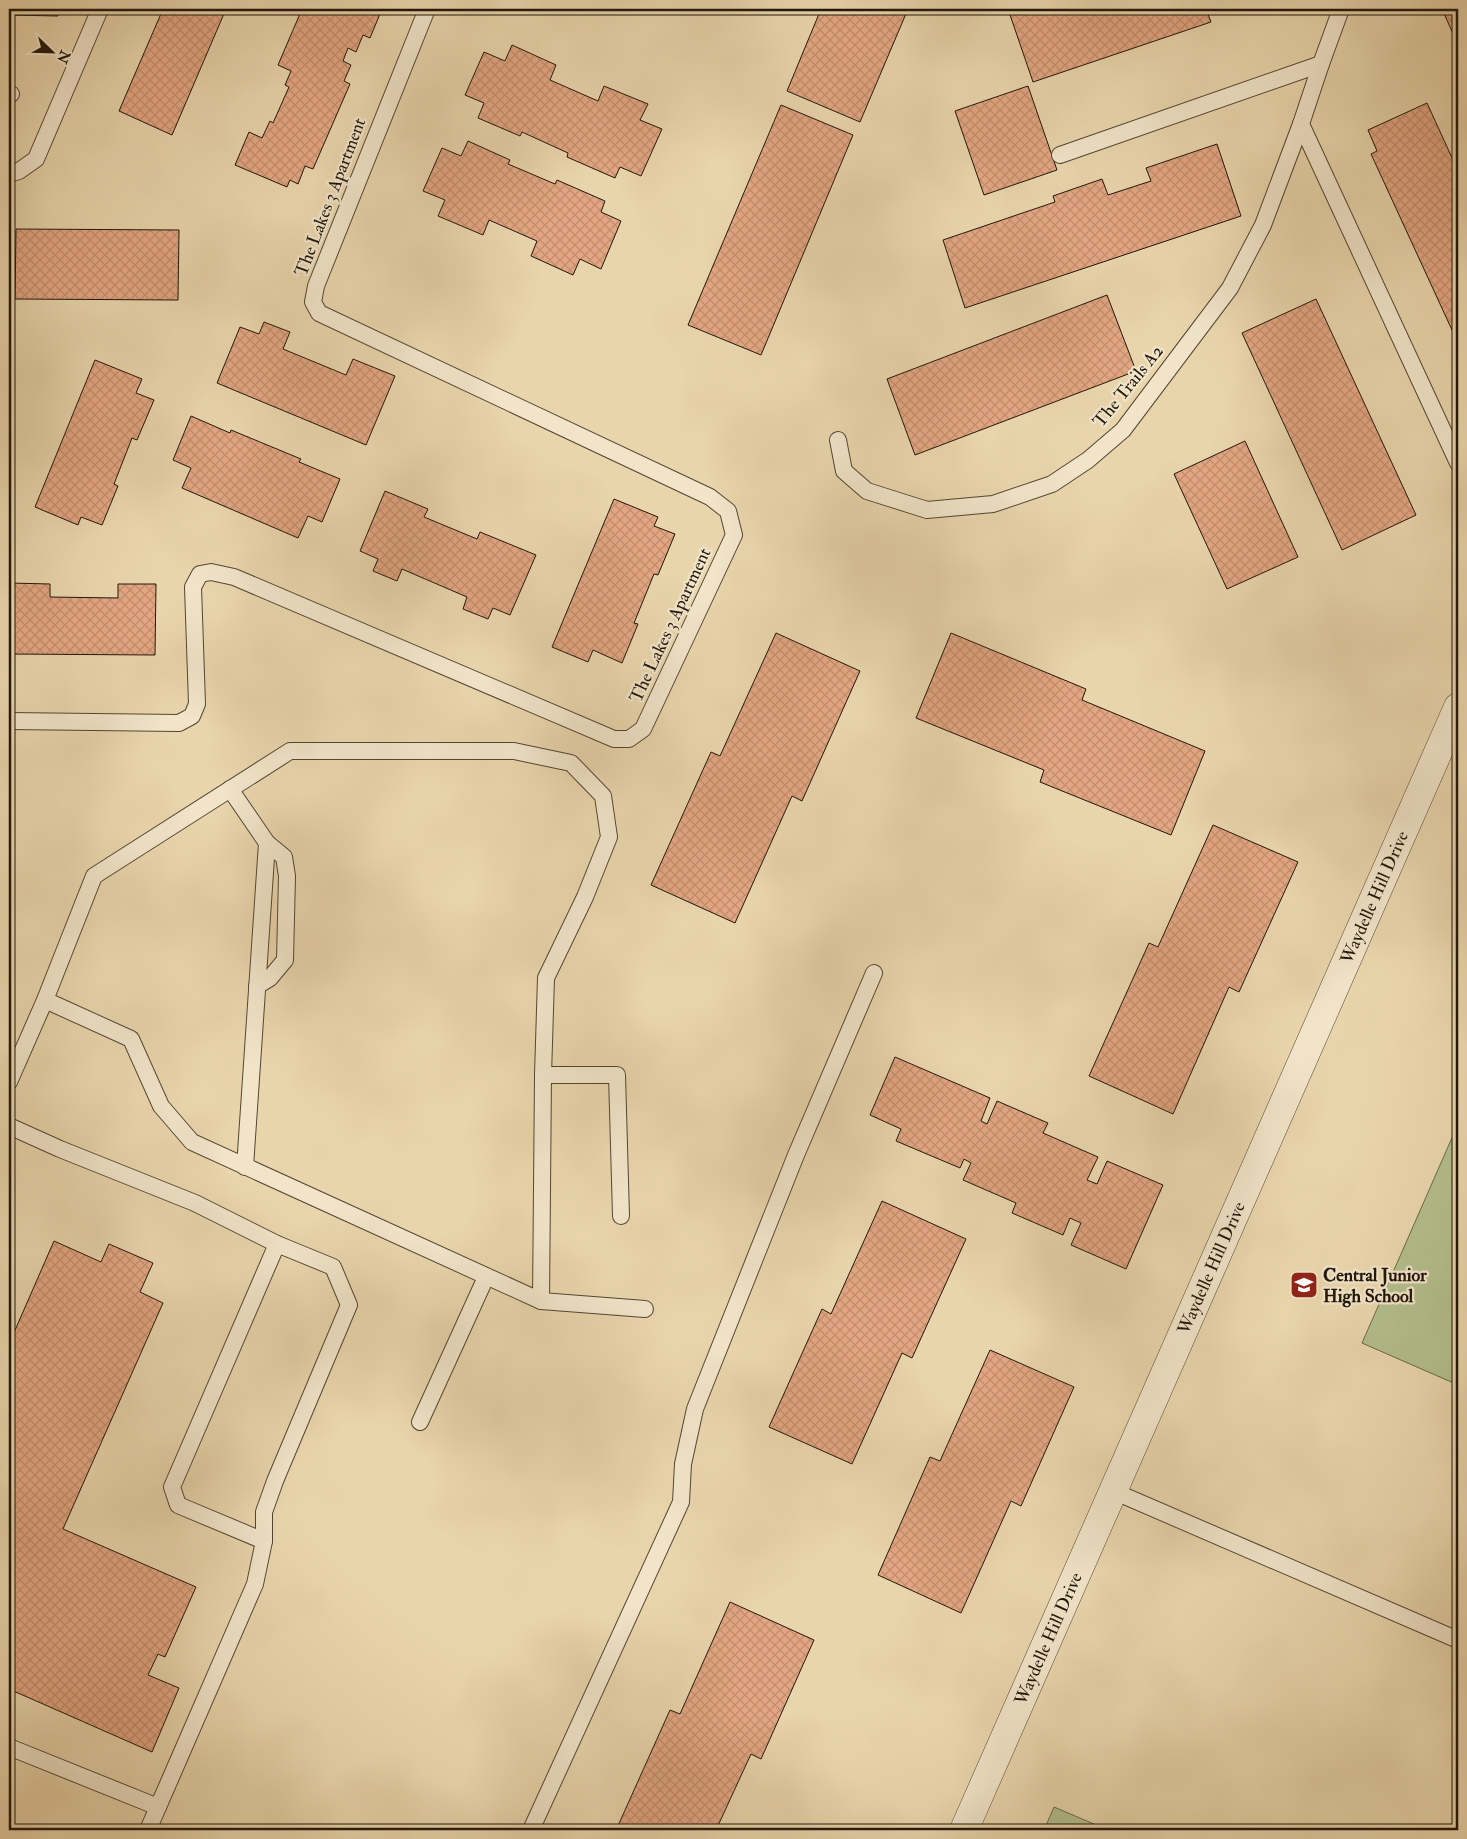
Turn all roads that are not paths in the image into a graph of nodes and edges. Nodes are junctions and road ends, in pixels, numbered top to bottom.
1 (100, 9) edge
2 (427, 9) edge
3 (1342, 9) edge
4 (1322, 64) junction
5 (1301, 124) junction
6 (1060, 155) dead end
7 (9, 174) edge
8 (838, 440) dead end
9 (1458, 463) edge
10 (1458, 707) edge
11 (9, 721) edge
12 (230, 790) junction
13 (267, 843) junction
14 (874, 973) dead end
15 (257, 986) junction
16 (45, 1000) junction
17 (543, 1075) junction
18 (9, 1082) edge
19 (9, 1126) edge
20 (245, 1167) junction
21 (621, 1216) dead end
22 (278, 1244) junction
23 (486, 1276) junction
24 (541, 1301) junction
25 (646, 1309) dead end
26 (420, 1422) dead end
27 (1113, 1491) junction
28 (264, 1541) junction
29 (1458, 1640) edge
30 (9, 1747) edge
31 (158, 1807) junction
32 (148, 1830) edge
33 (531, 1830) edge
34 (964, 1830) edge

1 - 7 lane
2 - 11 lane, The Lakes 3 Apartment
3 - 4 lane, The Trails A2
4 - 5 lane, The Trails A2
4 - 6 lane
5 - 8 lane, The Trails A2
5 - 9 lane
10 - 27 street, Waydelle Hill Drive
12 - 13 lane
12 - 16 lane
12 - 17 lane
13 - 15 lane
13 - 15 lane
14 - 33 lane
15 - 20 lane
16 - 18 lane
16 - 20 lane
17 - 21 lane
17 - 24 lane
19 - 22 lane
20 - 23 lane
22 - 28 lane
22 - 28 lane
23 - 24 lane
23 - 26 lane
24 - 25 lane
27 - 29 lane
27 - 34 street, Waydelle Hill Drive
28 - 31 lane
30 - 31 lane
31 - 32 lane

